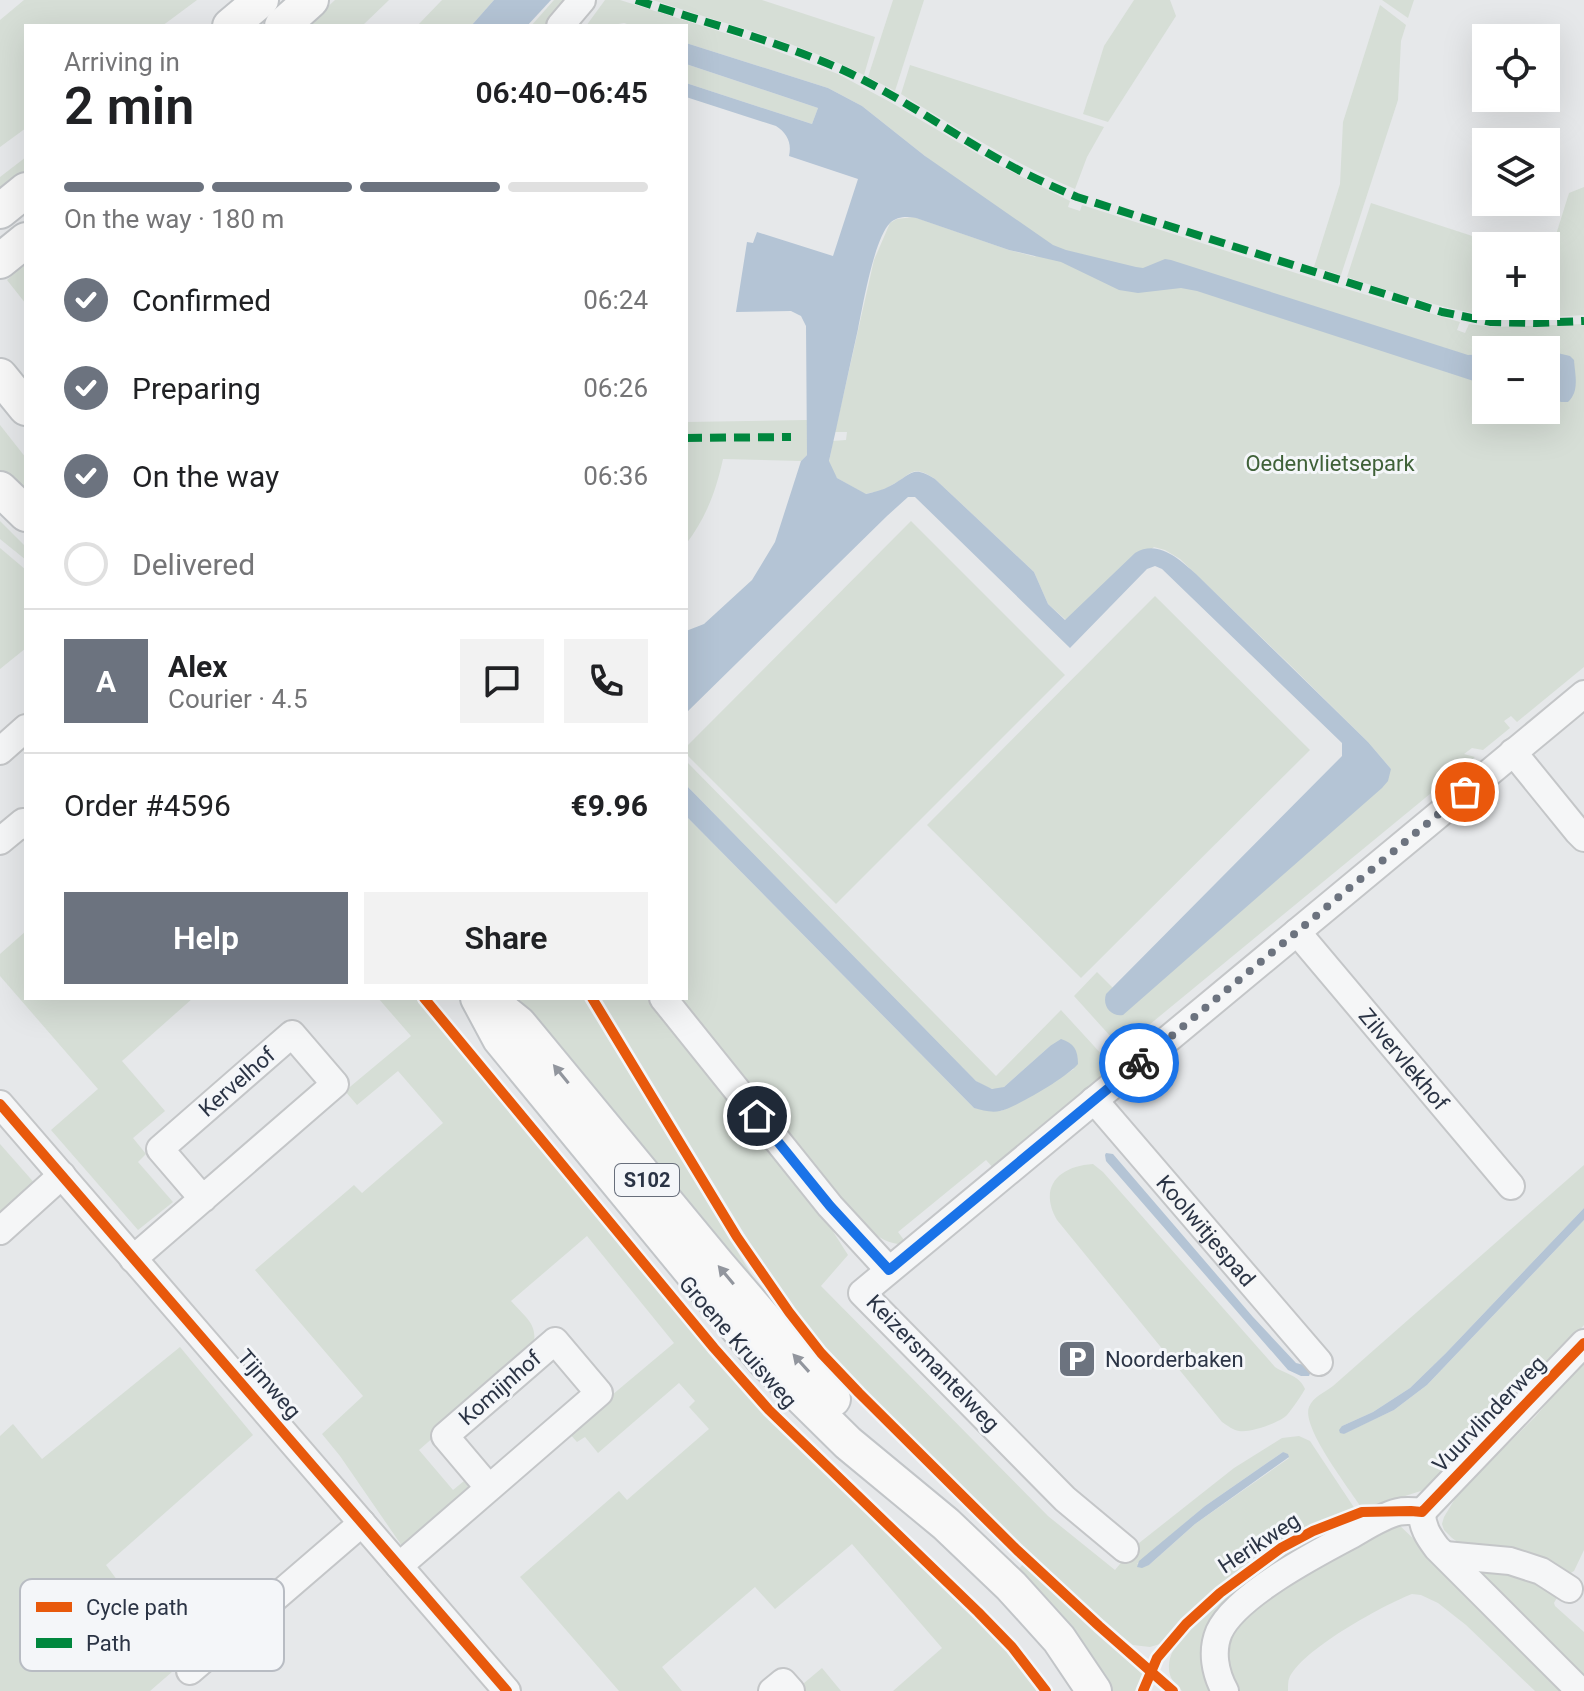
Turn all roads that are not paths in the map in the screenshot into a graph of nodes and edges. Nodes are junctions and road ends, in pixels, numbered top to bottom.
1 (261, 0) edge
2 (311, 0) edge
3 (582, 0) edge
4 (232, 24) edge
5 (284, 24) edge
6 (562, 24) edge
7 (24, 192) edge
8 (0, 211) edge
9 (24, 242) edge
10 (0, 261) edge
11 (0, 376) edge
12 (24, 406) edge
13 (0, 489) edge
14 (24, 512) edge
15 (1584, 694) edge
16 (24, 730) edge
17 (0, 751) edge
18 (1513, 752) junction
19 (24, 823) edge
20 (1584, 838) edge
21 (0, 841) edge
22 (1297, 932) junction
23 (479, 1000) edge
24 (489, 1000) edge
25 (665, 1000) edge
26 (1094, 1100) junction
27 (0, 1104) edge
28 (62, 1175) junction
29 (1511, 1186) dead end
30 (203, 1199) junction
31 (0, 1231) edge
32 (133, 1259) junction
33 (889, 1270) junction
34 (1584, 1343) edge
35 (1319, 1362) dead end
36 (489, 1488) junction
37 (1422, 1512) junction
38 (362, 1523) junction
39 (946, 1524) junction
40 (1125, 1549) dead end
41 (1445, 1555) junction
42 (399, 1566) junction
43 (1569, 1589) dead end
44 (284, 1590) edge
45 (507, 1691) edge
46 (772, 1691) edge
47 (791, 1691) edge
48 (1094, 1691) edge
49 (1225, 1691) edge
50 (1580, 1691) edge

1 - 4 main road
2 - 5 main road
3 - 6 street
7 - 8 main road
9 - 10 main road
11 - 12 main road
13 - 14 main road
15 - 18 street, Keizersmantelweg
16 - 17 street
18 - 20 street
18 - 22 street, Keizersmantelweg
19 - 21 street
22 - 26 street, Keizersmantelweg
22 - 29 street, Zilvervlekhof
23 - 39 main road, Groene Kruisweg / S102
39 -> 24 main road, Groene Kruisweg / S102
25 - 33 street
26 - 33 street, Keizersmantelweg
26 - 35 street, Koolwitjespad
27 - 28 street, Tijmweg
28 - 31 street
28 - 32 street, Tijmweg
30 - 30 street, Kervelhof
30 - 32 street, Kervelhof
32 - 38 street, Tijmweg
33 - 40 street, Keizersmantelweg
34 - 37 street, Vuurvlinderweg
36 - 36 street, Komijnhof
36 - 42 street, Komijnhof
37 - 41 street
37 - 49 street, Herikweg
38 - 42 street, Tijmweg
38 - 44 street
39 - 48 main road, Groene Kruisweg / S102
41 - 43 street
41 - 50 street
42 - 45 street, Tijmweg
46 - 47 street

